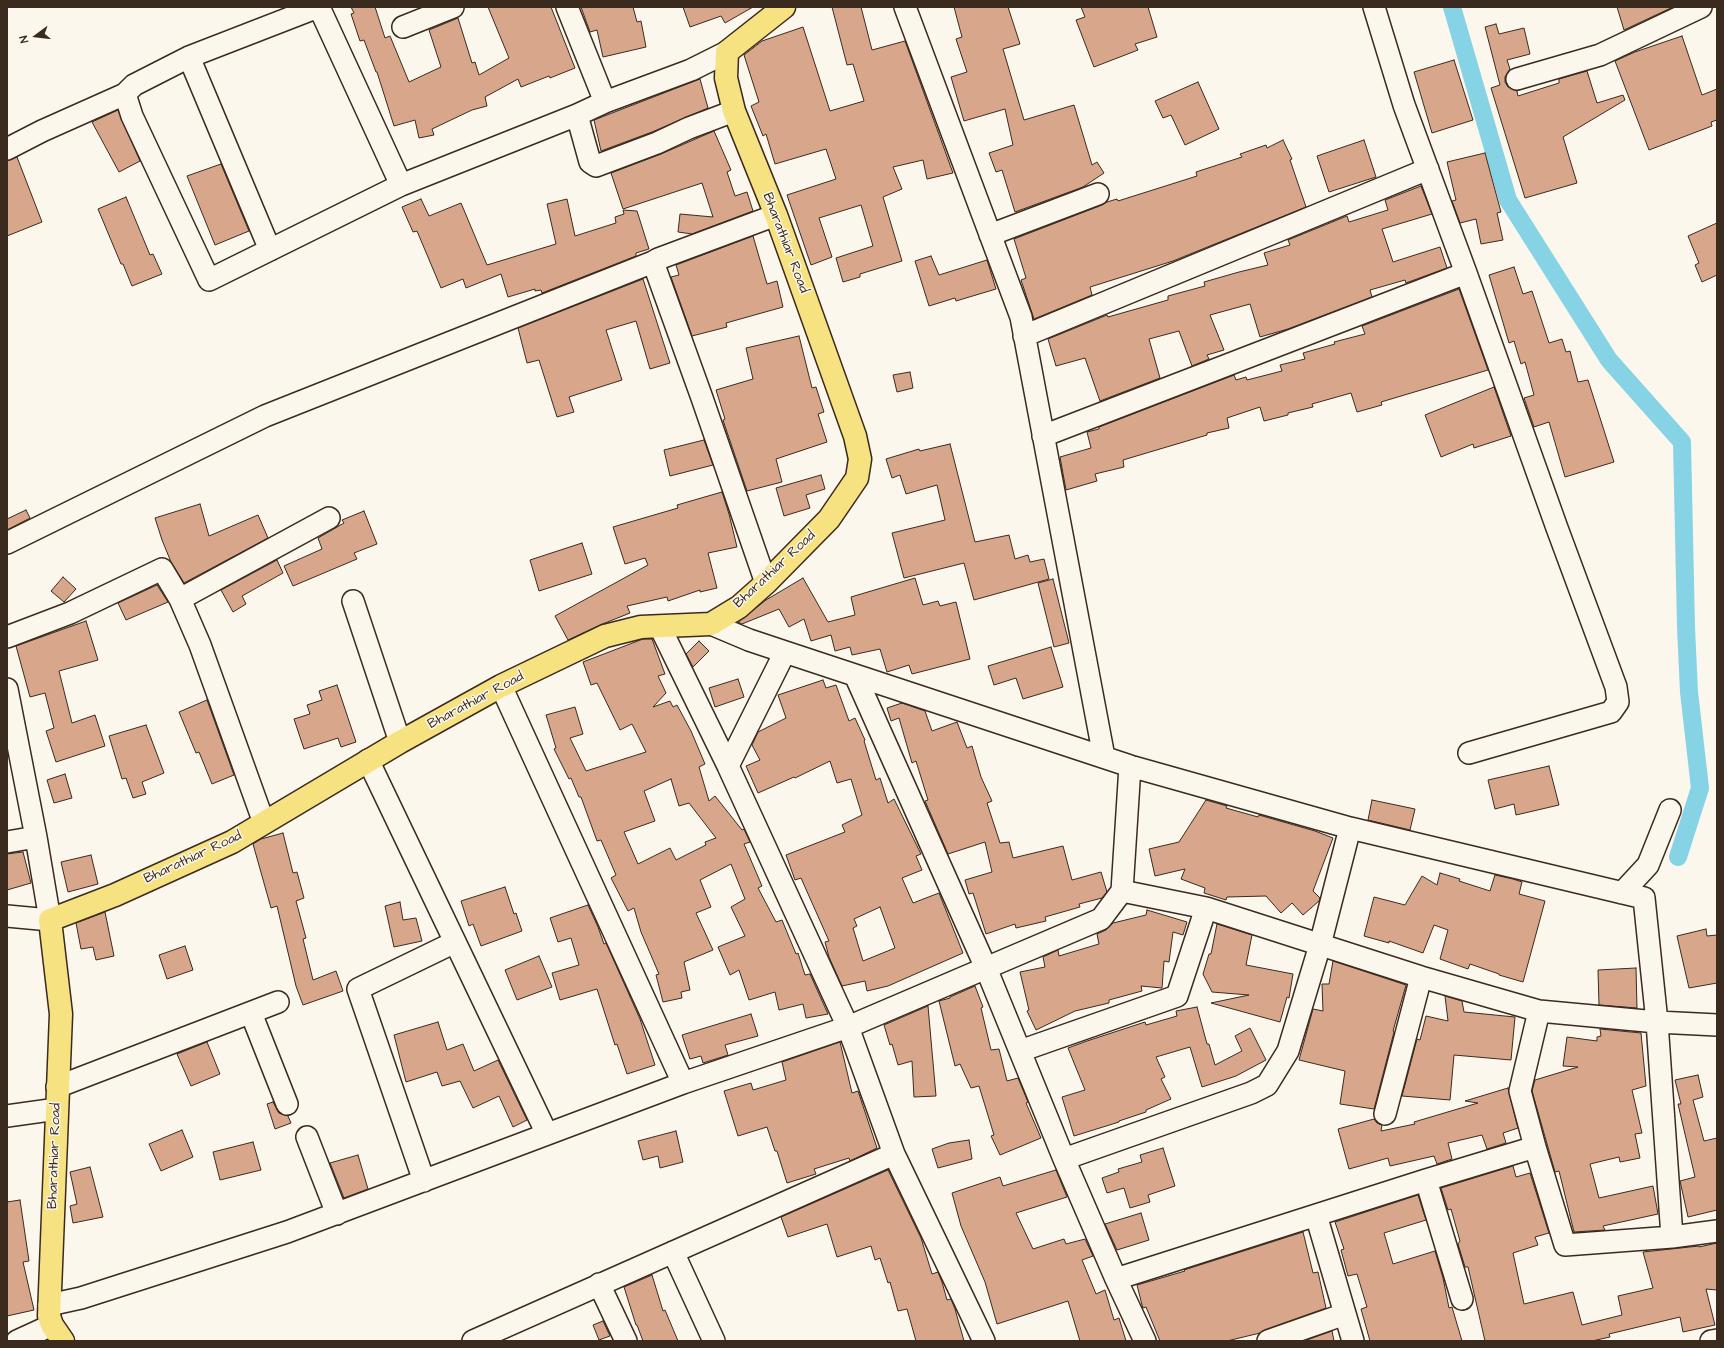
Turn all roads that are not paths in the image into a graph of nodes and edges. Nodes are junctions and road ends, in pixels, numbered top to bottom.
1 (319, 7) edge
2 (453, 7) edge
3 (567, 7) edge
4 (784, 7) edge
5 (905, 7) edge
6 (1374, 7) edge
7 (1701, 7) edge
8 (403, 27) dead end
9 (727, 52) junction
10 (189, 57) junction
11 (1517, 79) dead end
12 (125, 94) junction
13 (605, 102) junction
14 (734, 111) junction
15 (577, 115) junction
16 (7, 149) edge
17 (1428, 169) junction
18 (401, 185) junction
19 (1098, 194) dead end
20 (776, 215) junction
21 (990, 235) junction
22 (270, 250) junction
23 (653, 262) junction
24 (1466, 273) junction
25 (1024, 336) junction
26 (1043, 436) junction
27 (329, 518) dead end
28 (7, 543) edge
29 (766, 583) junction
30 (180, 599) junction
31 (353, 601) dead end
32 (711, 624) junction
33 (660, 626) junction
34 (7, 637) edge
35 (785, 652) junction
36 (855, 675) junction
37 (501, 686) junction
38 (7, 689) edge
39 (400, 742) junction
40 (1469, 753) dead end
41 (1104, 757) junction
42 (368, 760) junction
43 (728, 766) junction
44 (1130, 766) junction
45 (1670, 810) dead end
46 (264, 823) junction
47 (1350, 828) junction
48 (36, 837) junction
49 (7, 842) edge
50 (1122, 891) junction
51 (1622, 893) junction
52 (1206, 908) junction
53 (7, 916) edge
54 (50, 920) junction
55 (455, 942) junction
56 (1320, 946) junction
57 (986, 968) junction
58 (1421, 977) junction
59 (278, 1002) dead end
60 (1539, 1011) junction
61 (251, 1013) junction
62 (1657, 1022) junction
63 (1717, 1025) edge
64 (848, 1027) junction
65 (1020, 1051) junction
66 (683, 1083) junction
67 (58, 1087) junction
68 (287, 1104) dead end
69 (57, 1109) junction
70 (1385, 1114) dead end
71 (7, 1116) edge
72 (547, 1134) junction
73 (307, 1137) dead end
74 (1535, 1147) junction
75 (894, 1154) junction
76 (1064, 1159) junction
77 (1426, 1180) junction
78 (424, 1181) junction
79 (337, 1214) junction
80 (1316, 1215) junction
81 (1717, 1231) edge
82 (1672, 1237) junction
83 (673, 1252) junction
84 (1116, 1279) junction
85 (599, 1284) junction
86 (1462, 1299) dead end
87 (1345, 1314) junction
88 (55, 1324) edge
89 (1717, 1340) edge
90 (17, 1341) edge
91 (473, 1341) edge
92 (626, 1341) edge
93 (714, 1341) edge
94 (984, 1341) edge
95 (1146, 1341) edge
96 (1268, 1341) edge
97 (1353, 1341) edge
98 (1711, 1341) edge

1 - 10 street
1 - 18 street
2 - 8 street
3 - 13 street
4 - 9 main road
5 - 21 street
6 - 17 street
7 - 11 street
9 - 13 street
9 - 14 main road, Bharathiar Road
10 - 12 street
10 - 22 street
12 - 16 street
12 - 22 street
13 - 15 street
14 - 15 street
14 - 20 main road, Bharathiar Road
15 - 18 street
17 - 24 street
17 - 25 street
18 - 22 street
19 - 21 street
20 - 23 street
20 - 29 main road, Bharathiar Road
21 - 25 street
23 - 28 street
23 - 29 street
24 - 26 street
24 - 40 street
25 - 26 street
26 - 41 street
27 - 30 street
29 - 32 main road, Bharathiar Road
30 - 34 street
30 - 46 street
31 - 39 street
32 - 33 main road, Bharathiar Road
32 - 35 street
33 - 37 main road, Bharathiar Road
33 - 43 street
35 - 36 street
35 - 43 street
36 - 41 street
36 - 57 street
37 - 39 main road, Bharathiar Road
37 - 66 street
38 - 48 street, Bharathiar Road
39 - 42 main road, Bharathiar Road
41 - 44 street
42 - 46 main road, Bharathiar Road
42 - 55 street
43 - 64 street
44 - 47 street
44 - 50 street
45 - 51 street
46 - 54 main road, Bharathiar Road
47 - 51 street
47 - 56 street
48 - 49 street
48 - 54 street, Bharathiar Road
50 - 52 street
50 - 57 street
51 - 62 street
52 - 56 street
52 - 65 street
53 - 54 street
54 - 67 main road, Bharathiar Road
55 - 72 street
55 - 78 street
56 - 58 street
56 - 76 street
57 - 64 street
57 - 65 street
58 - 60 street
58 - 70 street
59 - 61 street
60 - 62 street
60 - 74 street
61 - 67 street
61 - 68 street
62 - 63 street
62 - 82 street
64 - 66 street
64 - 75 street
65 - 76 street
66 - 72 street
67 - 69 main road, Bharathiar Road
69 - 71 street
69 - 88 main road, Bharathiar Road
72 - 78 street
73 - 79 street
74 - 77 street
74 - 82 street
75 - 83 street
75 - 94 street
76 - 84 street
77 - 80 street
77 - 86 street
78 - 79 street
79 - 88 street
80 - 84 street
80 - 87 street
81 - 82 street
83 - 85 street
83 - 93 street
84 - 95 street
85 - 91 street
85 - 92 street
87 - 96 street
87 - 97 street
88 - 90 street
89 - 98 street

